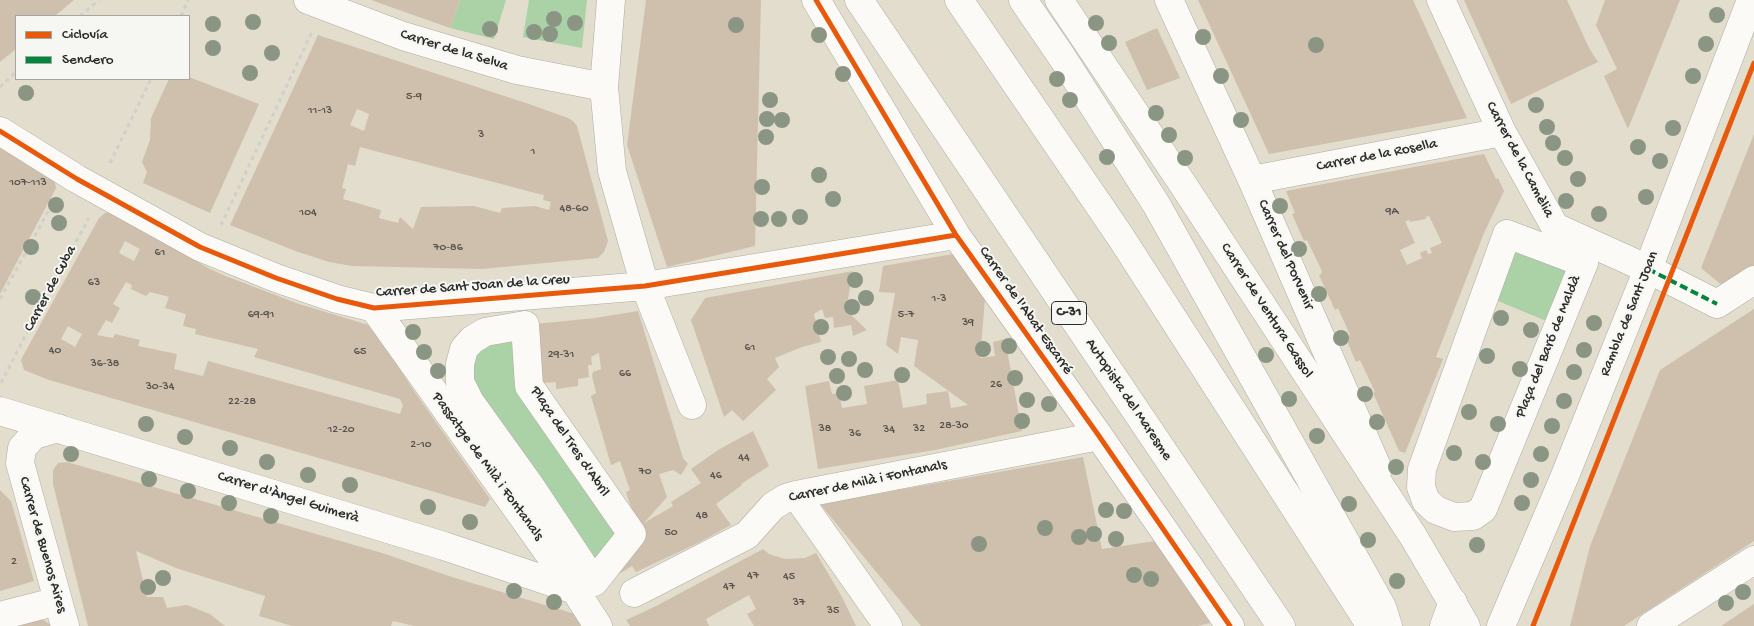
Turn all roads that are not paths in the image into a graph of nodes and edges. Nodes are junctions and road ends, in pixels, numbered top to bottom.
1 (611, 0) edge
2 (816, 0) edge
3 (859, 0) edge
4 (959, 0) edge
5 (1023, 0) edge
6 (1059, 0) edge
7 (1169, 0) edge
8 (1441, 0) edge
9 (1752, 0) edge
10 (316, 4) edge
11 (604, 87) junction
12 (0, 131) edge
13 (1502, 132) junction
14 (1252, 180) junction
15 (956, 235) junction
16 (1648, 269) junction
17 (1754, 280) edge
18 (645, 286) junction
19 (374, 308) junction
20 (692, 405) dead end
21 (0, 411) edge
22 (58, 428) junction
23 (1098, 436) junction
24 (10, 455) edge
25 (1422, 469) joint
26 (796, 495) junction
27 (1397, 511) junction
28 (1754, 560) edge
29 (585, 586) junction
30 (634, 593) dead end
31 (61, 613) edge
32 (1449, 614) edge
33 (0, 616) edge
34 (598, 626) edge
35 (887, 626) edge
36 (1230, 626) edge
37 (1281, 626) edge
38 (1372, 626) edge
39 (1388, 626) edge
40 (1466, 626) edge
41 (1501, 626) edge
42 (1651, 626) edge

1 - 11 main road
2 - 15 main road, Carrer de l'Abat Escarré
3 - 37 main road, Autopista del Maresme / C-31
4 - 38 main road
5 - 39 main road
6 - 27 main road, Carrer de Ventura Gassol
7 - 14 main road, Carrer del Porvenir
8 - 13 main road, Carrer de la Camèlia
9 - 16 main road, Rambla de Sant Joan
10 - 11 main road, Carrer de la Selva
11 - 18 main road
12 - 19 main road, Carrer de Sant Joan de la Creu
13 - 14 main road, Carrer de la Rosella
13 - 16 main road, Carrer de la Camèlia
14 - 27 main road, Carrer del Porvenir
15 - 18 main road, Carrer de Sant Joan de la Creu
15 - 23 main road, Carrer de l'Abat Escarré
16 - 17 main road, Carrer de la Camèlia
16 - 41 main road, Rambla de Sant Joan
18 - 19 main road, Carrer de Sant Joan de la Creu
18 - 20 main road
19 - 29 main road, Passatge de Milà i Fontanals
21 - 22 main road, Carrer d'Àngel Guimerà
22 - 24 main road, Carrer de Buenos Aires
22 - 29 main road, Carrer d'Àngel Guimerà
23 - 26 main road, Carrer de Milà i Fontanals
23 - 36 main road, Carrer de l'Abat Escarré
24 - 31 main road, Carrer de Buenos Aires
25 - 25 main road, Plaça del Baró de Maldà
26 - 30 main road, Carrer de Milà i Fontanals
26 - 35 main road
27 - 32 main road, Carrer de Ventura Gassol
28 - 42 main road
29 - 29 main road, Plaça del Tres d'Abril
29 - 34 main road, Passatge de Milà i Fontanals
31 - 33 main road
32 - 40 main road, Carrer de Ventura Gassol

